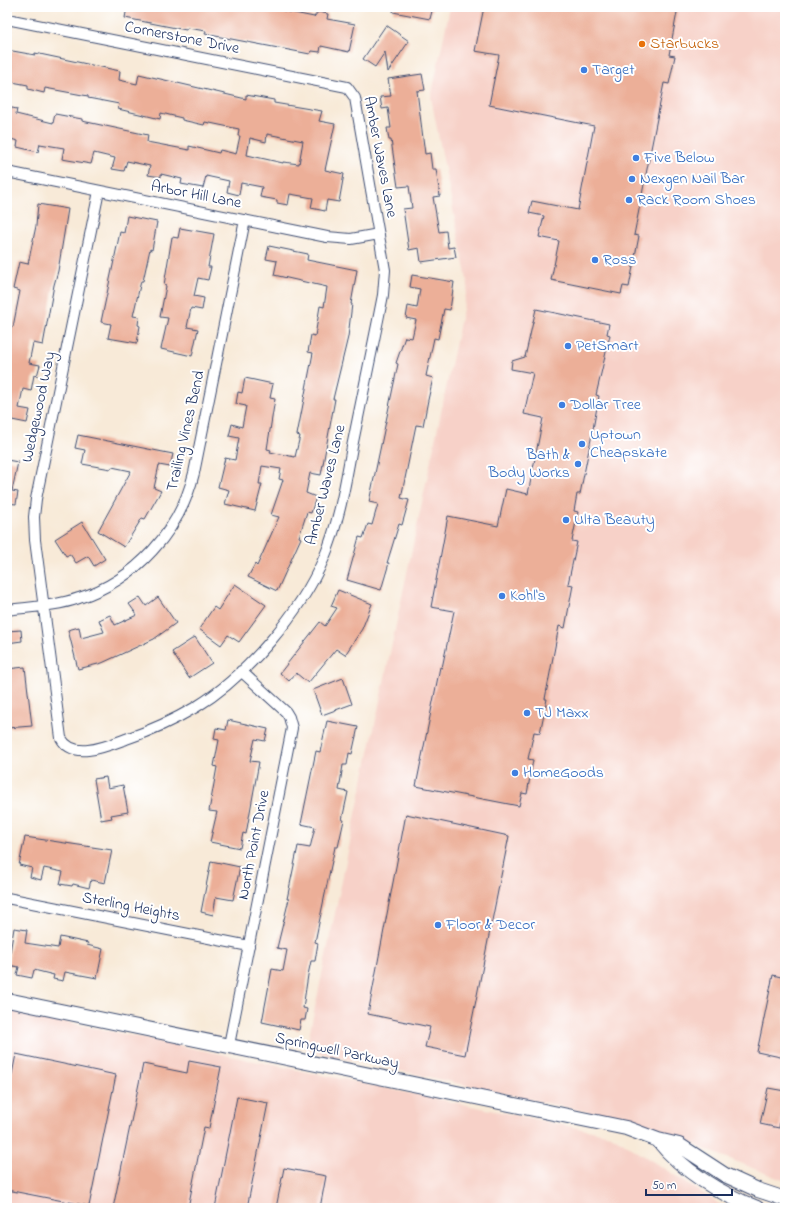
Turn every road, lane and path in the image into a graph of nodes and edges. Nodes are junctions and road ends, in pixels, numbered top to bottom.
1 (7, 19) edge
2 (350, 90) joint
3 (7, 172) edge
4 (98, 191) junction
5 (245, 220) junction
6 (379, 234) junction
7 (43, 605) junction
8 (7, 610) edge
9 (241, 671) junction
10 (68, 747) joint
11 (7, 898) edge
12 (249, 946) junction
13 (7, 1000) edge
14 (229, 1045) junction
15 (658, 1140) junction
16 (785, 1199) edge
17 (757, 1208) edge

1 - 2 street, Cornerstone Drive
2 - 6 street, Amber Waves Lane
3 - 4 street, Arbor Hill Lane
4 - 5 street, Arbor Hill Lane
4 - 7 street, Wedgewood Way
5 - 6 street, Arbor Hill Lane
5 - 7 street, Trailing Vines Bend
6 - 9 street, Amber Waves Lane
7 - 8 street, Trailing Vines Bend
7 - 10 street, Wedgewood Way
9 - 10 street, Amber Waves Lane
9 - 12 street, North Point Drive
11 - 12 street, Sterling Heights
12 - 14 street, North Point Drive
13 - 14 street, Springwell Parkway
14 - 15 street, Springwell Parkway
15 - 16 street, Springwell Parkway
15 - 17 street

